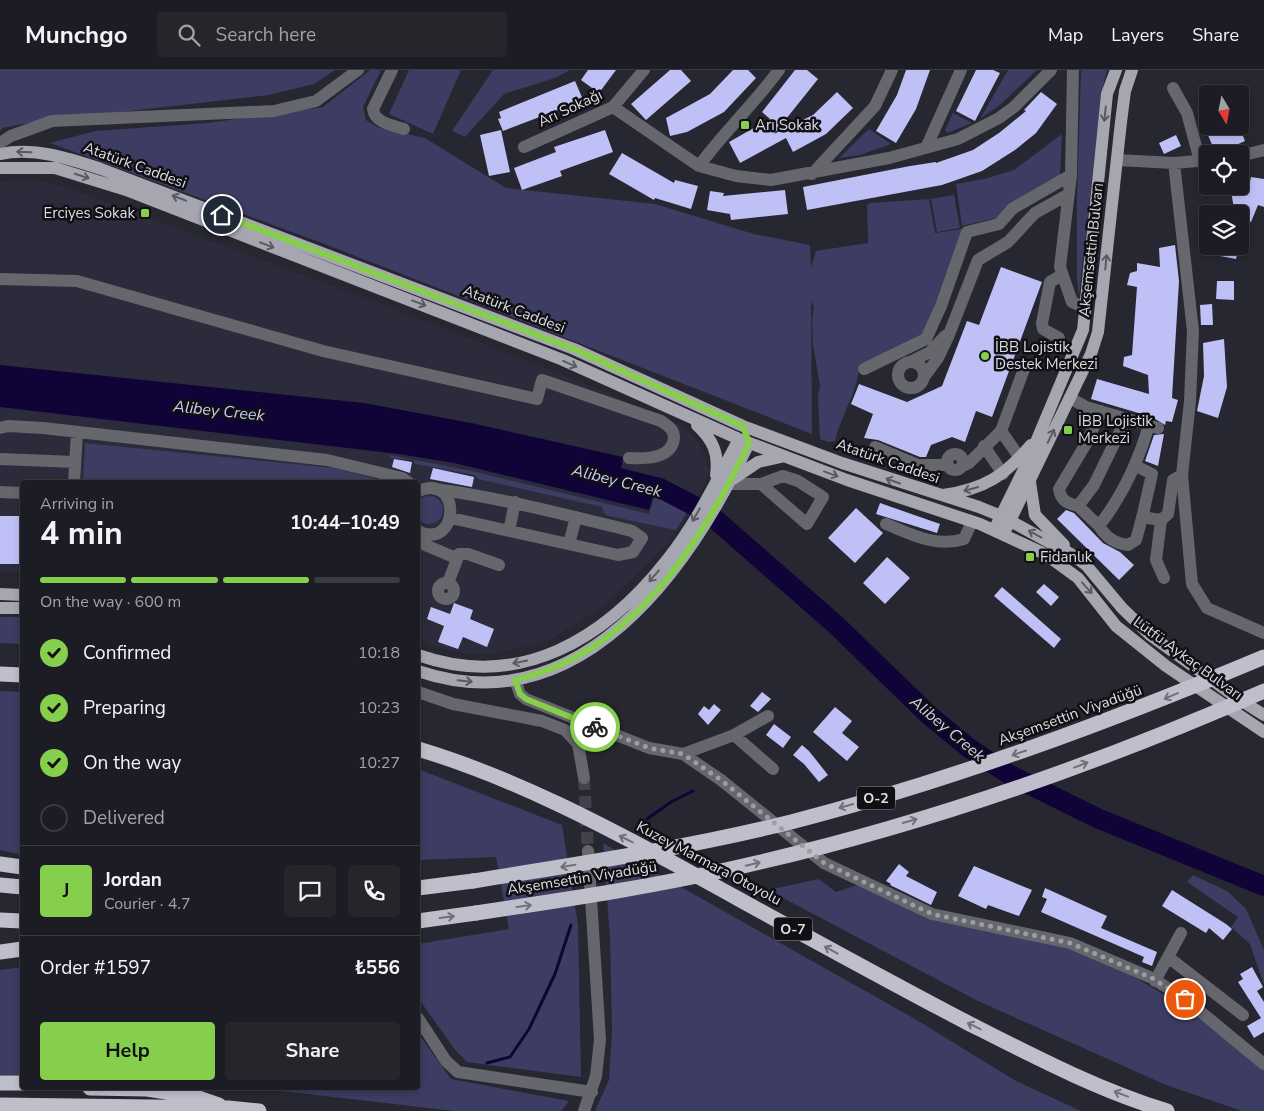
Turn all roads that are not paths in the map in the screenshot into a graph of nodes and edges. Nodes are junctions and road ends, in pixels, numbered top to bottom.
1 (358, 70) edge
2 (392, 70) edge
3 (644, 70) edge
4 (779, 70) edge
5 (892, 70) edge
6 (961, 70) edge
7 (1050, 70) edge
8 (1073, 70) edge
9 (1116, 70) edge
10 (1132, 70) edge
11 (1173, 88) dead end
12 (613, 106) junction
13 (404, 129) dead end
14 (0, 143) edge
15 (1199, 146) edge
16 (524, 147) dead end
17 (926, 148) junction
18 (1264, 150) edge
19 (0, 154) edge
20 (1249, 154) edge
21 (1101, 159) junction
22 (1117, 160) junction
23 (1199, 160) edge
24 (1174, 163) junction
25 (700, 166) junction
26 (0, 168) edge
27 (812, 174) junction
28 (1071, 175) junction
29 (1069, 194) junction
30 (1062, 275) junction
31 (0, 279) edge
32 (1086, 308) junction
33 (1101, 311) junction
34 (950, 332) junction
35 (1059, 338) dead end
36 (912, 361) junction
37 (864, 368) dead end
38 (1024, 369) dead end
39 (924, 377) junction
40 (1070, 398) junction
41 (1101, 411) junction
42 (686, 414) junction
43 (1126, 419) junction
44 (0, 428) edge
45 (1001, 430) junction
46 (77, 432) junction
47 (745, 436) junction
48 (1036, 440) junction
49 (984, 446) junction
50 (875, 447) dead end
51 (956, 455) junction
52 (786, 457) junction
53 (628, 458) dead end
54 (1020, 458) junction
55 (0, 459) edge
56 (75, 462) junction
57 (948, 465) junction
58 (1136, 466) junction
59 (961, 467) junction
60 (1003, 474) junction
61 (1182, 475) junction
62 (74, 480) edge
63 (405, 480) edge
64 (1030, 480) junction
65 (761, 484) junction
66 (717, 487) junction
67 (420, 488) edge
68 (435, 489) junction
69 (0, 492) edge
70 (20, 493) edge
71 (939, 496) junction
72 (514, 502) junction
73 (1078, 506) junction
74 (1143, 514) junction
75 (576, 517) junction
76 (451, 518) junction
77 (1005, 519) junction
78 (1161, 520) junction
79 (972, 522) junction
80 (886, 524) dead end
81 (1099, 526) junction
82 (509, 531) junction
83 (998, 532) junction
84 (420, 538) edge
85 (690, 538) junction
86 (420, 539) edge
87 (569, 544) junction
88 (1071, 554) junction
89 (456, 558) junction
90 (499, 565) dead end
91 (1164, 578) dead end
92 (448, 584) dead end
93 (0, 594) edge
94 (20, 595) edge
95 (0, 608) edge
96 (20, 608) edge
97 (1264, 633) edge
98 (420, 656) edge
99 (1264, 657) edge
100 (420, 671) edge
101 (0, 674) edge
102 (20, 675) edge
103 (515, 680) junction
104 (1264, 691) edge
105 (420, 693) edge
106 (1264, 715) edge
107 (768, 716) dead end
108 (585, 722) junction
109 (1264, 732) edge
110 (734, 735) junction
111 (575, 738) junction
112 (420, 750) edge
113 (683, 754) junction
114 (773, 769) dead end
115 (584, 778) tunnel mouth
116 (588, 851) tunnel mouth
117 (0, 864) edge
118 (20, 867) edge
119 (0, 885) edge
120 (20, 887) edge
121 (420, 888) edge
122 (0, 920) edge
123 (420, 921) edge
124 (20, 922) edge
125 (1181, 932) dead end
126 (20, 949) edge
127 (0, 952) edge
128 (1168, 957) junction
129 (1155, 981) junction
130 (1243, 1015) dead end
131 (420, 1021) edge
132 (1264, 1064) edge
133 (0, 1083) edge
134 (20, 1083) edge
135 (154, 1090) edge
136 (592, 1092) junction
137 (0, 1105) edge
138 (230, 1110) edge
139 (259, 1111) edge
140 (584, 1111) edge
141 (1167, 1111) edge

1 - 14 street
2 - 13 street
3 - 12 street, Arı Sokağı
4 - 25 street
5 - 27 street
6 - 17 street
7 - 17 street
8 - 28 street
9 -> 21 main road, Akşemsettin Bulvarı
10 - 22 main road, Akşemsettin Bulvarı
11 - 15 street
12 - 16 street, Arı Sokağı
12 - 25 street
17 - 27 street
18 - 20 street
47 -> 19 main road, Atatürk Caddesi
21 - 22 main road
21 - 32 main road, Akşemsettin Bulvarı
22 - 24 street
33 -> 22 main road, Akşemsettin Bulvarı
23 - 24 street
24 - 61 street
25 - 27 street
26 -> 42 main road, Atatürk Caddesi
28 - 29 street
28 - 37 street
29 - 30 street
29 - 34 street
30 - 32 street
30 - 35 street
31 - 53 street
32 - 33 main road
32 - 48 main road, Akşemsettin Bulvarı
33 - 40 main road, Akşemsettin Bulvarı
34 - 36 street
34 - 39 street
36 - 39 street
36 - 39 street
38 - 45 street
40 - 41 street
64 -> 40 main road, Akşemsettin Bulvarı
41 - 43 street
41 - 73 street
42 - 47 main road, Atatürk Caddesi
42 - 66 main road
43 - 58 street
43 - 73 street
44 - 46 street
45 - 49 street
45 - 54 street
46 - 56 street
46 - 63 street
47 - 52 main road, Atatürk Caddesi
47 - 66 main road
71 -> 47 main road, Atatürk Caddesi
48 - 54 main road
48 - 77 main road, Akşemsettin Bulvarı
49 - 51 street
49 - 59 street
49 - 60 street
50 - 57 street
51 - 57 street
51 - 59 street
52 - 66 main road
52 -> 79 main road, Atatürk Caddesi
54 - 60 main road
55 - 56 street
56 - 62 street
57 - 59 street
58 - 74 street
58 - 81 street
60 -> 71 main road
61 - 78 street
61 - 97 street
64 - 77 main road, Akşemsettin Bulvarı
64 - 88 main road
65 - 65 street
65 - 66 street
66 -> 85 main road
66 - 85 main road
67 - 68 street
68 - 72 street
68 - 76 street
69 - 70 street
71 - 77 main road, Atatürk Caddesi
72 - 75 street
72 - 82 street
73 - 81 street
74 - 78 street
74 - 81 street
75 - 87 street
75 - 87 street
76 - 82 street
76 - 84 street
77 - 83 main road
88 -> 77 main road, Lütfü Aykaç Bulvarı
78 - 91 street
79 - 80 street
79 - 83 main road, Atatürk Caddesi
82 - 87 street
83 -> 109 main road, Lütfü Aykaç Bulvarı
85 -> 98 main road
85 - 103 main road
86 - 89 street
88 - 106 main road, Lütfü Aykaç Bulvarı
89 - 90 street
89 - 92 street
93 - 94 main road
95 - 96 main road
99 -> 121 highway, Akşemsettin Viyadüğü / O-2, bridge
100 -> 103 main road
101 - 102 highway
103 - 108 street
123 -> 104 highway, Akşemsettin Viyadüğü / O-2, bridge
105 - 111 street
107 - 110 street
108 - 111 street
108 - 113 street
110 - 113 street
110 - 114 street
111 - 115 street
141 -> 112 highway, Kuzey Marmara Otoyolu / O-7
113 - 129 street
116 - 136 street
117 - 118 highway
119 - 120 highway
122 - 124 highway
125 - 128 street
126 - 127 highway
128 - 129 street
128 - 130 street
129 - 132 street
131 - 136 street
133 - 134 highway
135 - 138 highway
136 - 140 street
137 - 138 highway
138 - 139 highway

